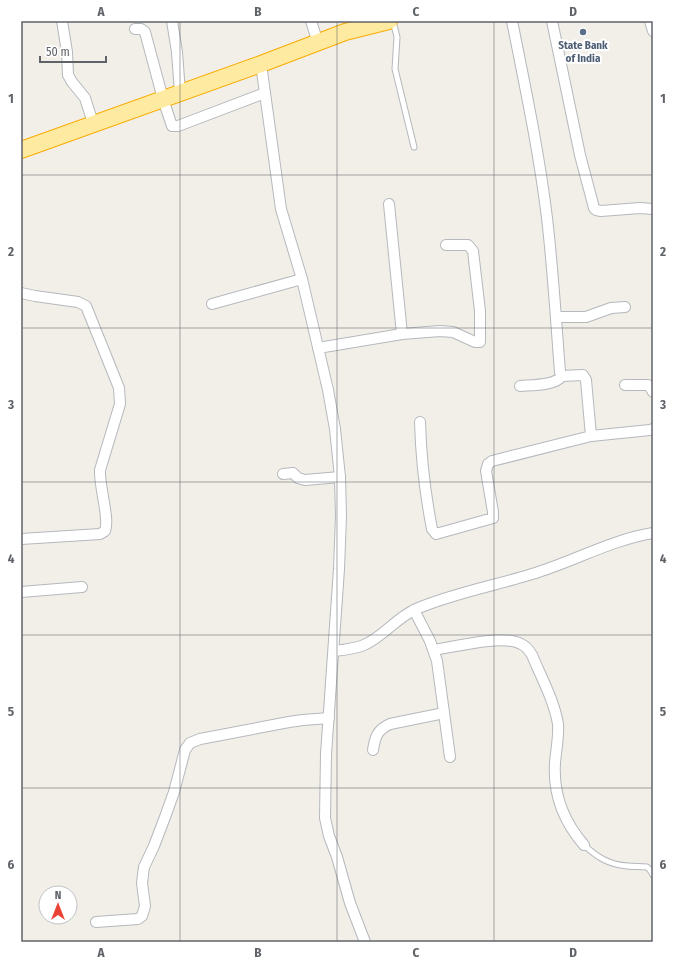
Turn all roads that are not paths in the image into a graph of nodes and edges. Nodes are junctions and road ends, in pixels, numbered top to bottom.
1 (62, 21) edge
2 (172, 21) edge
3 (312, 21) edge
4 (365, 21) edge
5 (389, 21) edge
6 (393, 21) edge
7 (512, 21) edge
8 (552, 21) edge
9 (650, 21) edge
10 (135, 29) dead end
11 (653, 31) edge
12 (346, 32) junction
13 (318, 43) junction
14 (261, 64) junction
15 (180, 93) junction
16 (265, 93) junction
17 (163, 99) junction
18 (93, 123) junction
19 (414, 147) dead end
20 (21, 150) edge
21 (389, 204) dead end
22 (653, 209) edge
23 (446, 246) dead end
24 (302, 279) junction
25 (21, 293) edge
26 (212, 304) dead end
27 (625, 307) dead end
28 (556, 317) junction
29 (402, 334) junction
30 (318, 348) junction
31 (562, 376) junction
32 (625, 385) dead end
33 (520, 386) dead end
34 (653, 392) edge
35 (420, 422) dead end
36 (653, 429) edge
37 (591, 436) junction
38 (283, 474) dead end
39 (340, 477) junction
40 (653, 532) edge
41 (21, 539) edge
42 (82, 587) dead end
43 (21, 591) edge
44 (414, 610) junction
45 (434, 650) junction
46 (334, 651) junction
47 (444, 713) junction
48 (329, 718) junction
49 (373, 750) dead end
50 (450, 757) dead end
51 (584, 845) joint
52 (653, 875) edge
53 (96, 922) dead end
54 (365, 942) edge

1 - 18 street
2 - 15 street
3 - 13 street
4 - 12 highway
5 - 12 highway
6 - 19 lane
7 - 28 street
8 - 22 street
9 - 11 street
10 - 17 street
12 - 13 highway
13 - 14 highway
14 - 15 highway
14 - 16 street
15 - 17 highway
16 - 17 street
16 - 24 street
17 - 18 highway
18 - 20 highway
21 - 29 street
23 - 29 street
24 - 26 street
24 - 30 street
25 - 41 street
27 - 28 street
28 - 31 street
29 - 30 street
30 - 39 street
31 - 33 street
31 - 37 street
32 - 34 street
35 - 37 street
36 - 37 street
38 - 39 street
39 - 46 street
40 - 44 street
42 - 43 street
44 - 45 street
44 - 46 street
45 - 47 street
45 - 51 street
46 - 48 street
47 - 49 street
47 - 50 street
48 - 53 street
48 - 54 street
51 - 52 lane

